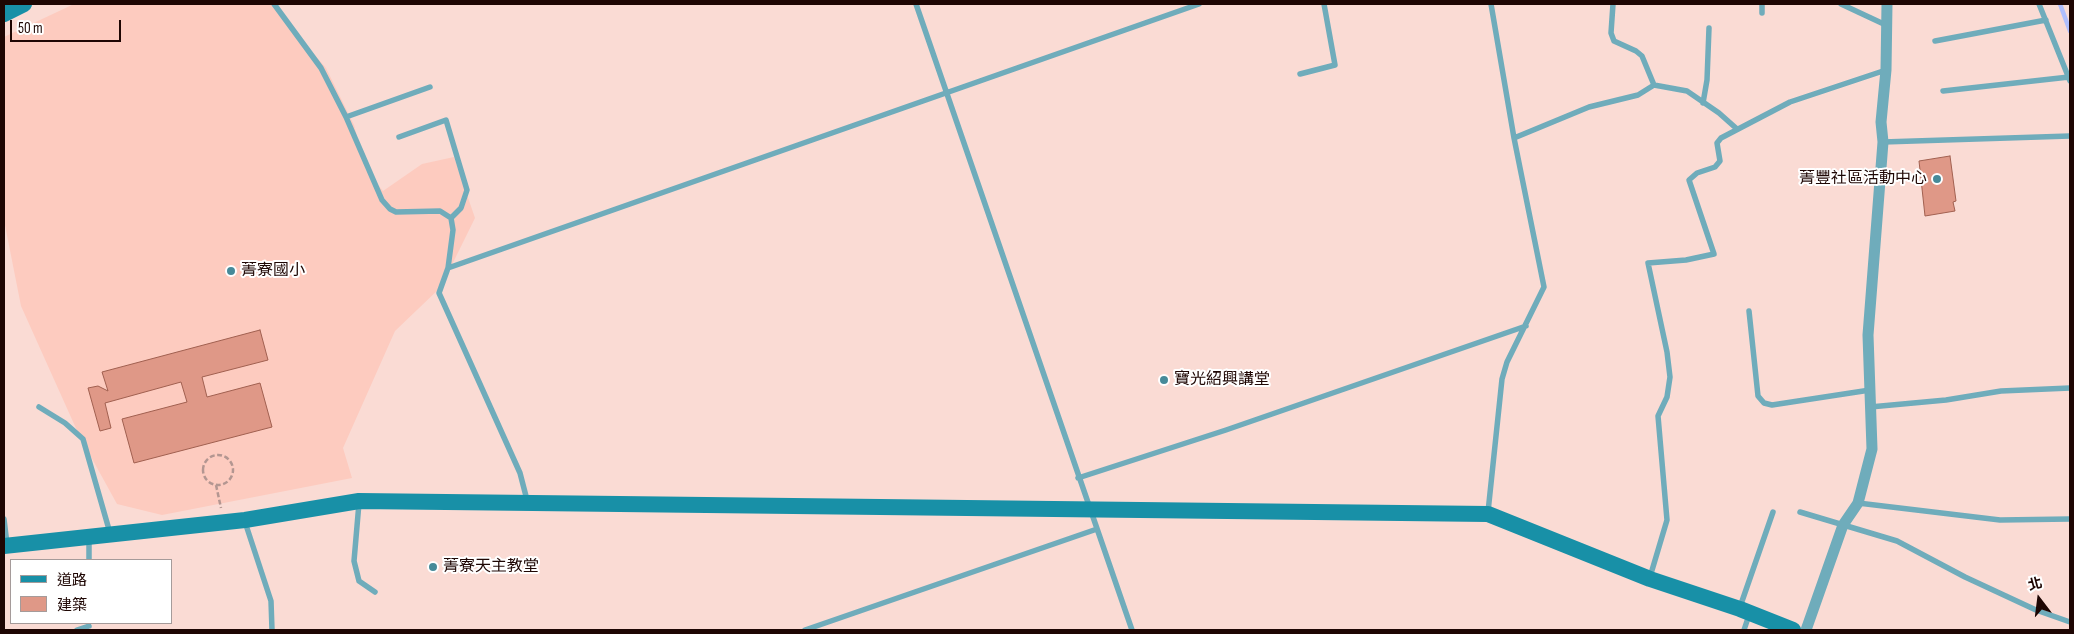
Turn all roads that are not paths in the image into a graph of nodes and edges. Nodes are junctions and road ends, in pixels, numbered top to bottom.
1 (24, 4) edge
2 (274, 4) edge
3 (916, 4) edge
4 (1199, 4) edge
5 (1324, 4) edge
6 (1492, 4) edge
7 (1613, 4) edge
8 (1762, 4) edge
9 (1841, 4) edge
10 (1886, 4) edge
11 (2039, 4) edge
12 (4, 14) edge
13 (1762, 14) dead end
14 (2046, 20) junction
15 (1888, 26) junction
16 (1709, 28) dead end
17 (1935, 40) dead end
18 (1886, 70) junction
19 (1300, 74) dead end
20 (2070, 79) edge
21 (1654, 85) junction
22 (430, 87) dead end
23 (1943, 91) dead end
24 (947, 92) junction
25 (1703, 103) junction
26 (346, 117) junction
27 (1737, 129) junction
28 (2070, 136) edge
29 (399, 137) dead end
30 (1514, 138) junction
31 (1883, 142) junction
32 (451, 218) junction
33 (448, 268) junction
34 (1749, 311) dead end
35 (1526, 326) junction
36 (2070, 388) edge
37 (1870, 390) junction
38 (39, 407) dead end
39 (1870, 407) junction
40 (1078, 478) junction
41 (359, 501) junction
42 (528, 502) junction
43 (1858, 503) junction
44 (1090, 508) junction
45 (1773, 512) dead end
46 (1800, 512) dead end
47 (1488, 514) junction
48 (4, 519) edge
49 (245, 520) junction
50 (2070, 520) edge
51 (1843, 525) junction
52 (1097, 529) junction
53 (111, 536) junction
54 (89, 537) junction
55 (6, 546) edge
56 (89, 559) edge
57 (1650, 579) junction
58 (375, 592) dead end
59 (1745, 611) junction
60 (2070, 622) edge
61 (89, 626) edge
62 (77, 630) edge
63 (272, 630) edge
64 (805, 630) edge
65 (1132, 630) edge
66 (1744, 630) edge
67 (1793, 630) edge
68 (1806, 630) edge

1 - 12 street
2 - 26 lane
3 - 24 lane
4 - 24 lane
5 - 19 lane
6 - 30 lane
7 - 21 lane
8 - 13 lane
9 - 15 lane
10 - 15 street
11 - 14 lane
14 - 17 lane
14 - 20 lane
15 - 18 street
16 - 25 lane
18 - 27 lane
18 - 31 street
20 - 23 lane
21 - 25 lane
21 - 30 lane
22 - 26 lane
24 - 33 lane
24 - 40 lane
25 - 27 lane
26 - 32 lane
27 - 57 lane
28 - 31 lane
29 - 32 lane
30 - 35 lane
31 - 37 street
32 - 33 lane
33 - 42 lane
34 - 37 lane
35 - 40 lane
35 - 47 lane
36 - 39 lane
37 - 39 street
38 - 53 lane
39 - 43 street
40 - 44 lane
41 - 42 street
41 - 49 street
41 - 58 lane
42 - 44 street
43 - 50 lane
43 - 51 street
44 - 47 street
44 - 52 lane
45 - 59 lane
46 - 51 lane
47 - 57 street
48 - 55 lane
49 - 53 street
49 - 63 lane
51 - 60 lane
51 - 68 street
52 - 64 lane
52 - 65 lane
53 - 54 street
54 - 55 street
54 - 56 lane
57 - 59 street
59 - 66 lane
59 - 67 street
61 - 62 lane

